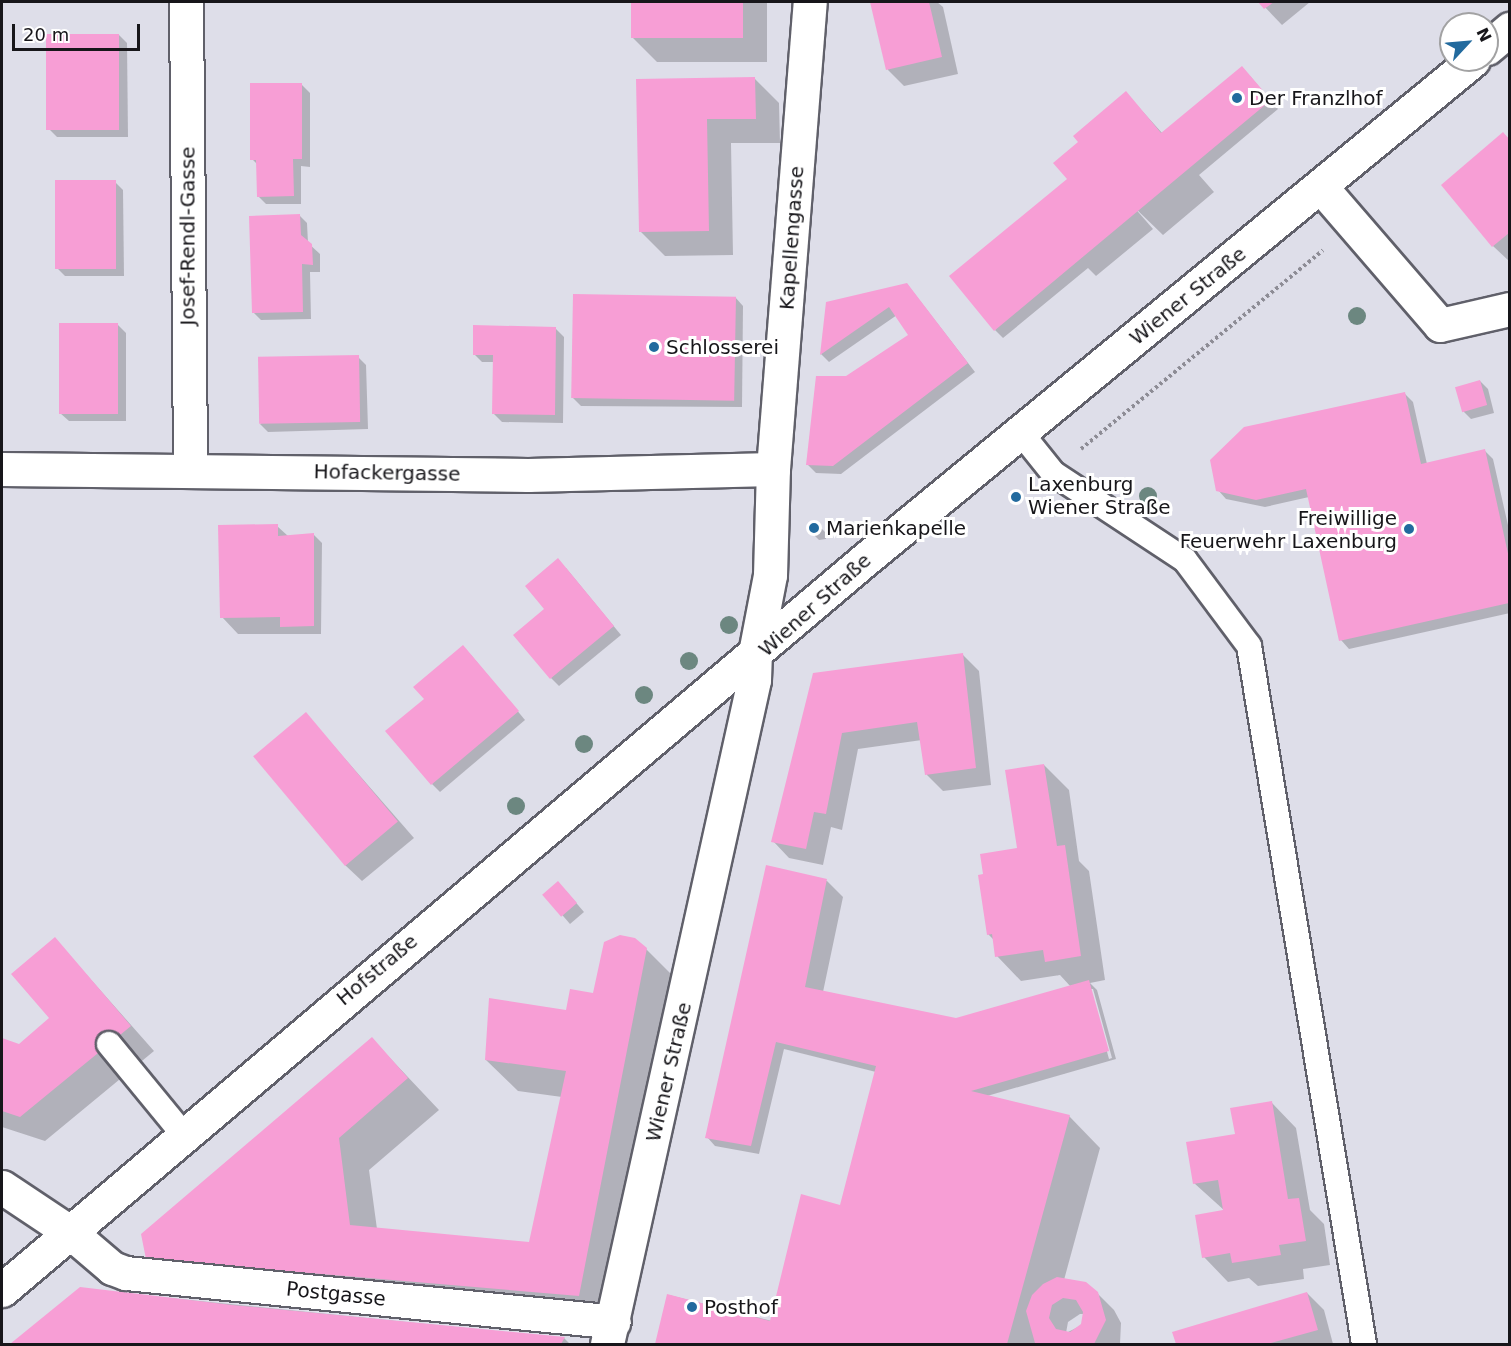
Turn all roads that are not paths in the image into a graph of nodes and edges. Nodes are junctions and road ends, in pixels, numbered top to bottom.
1 (186, 2) edge
2 (810, 2) edge
3 (1459, 72) edge
4 (1321, 187) junction
5 (1509, 309) edge
6 (1021, 433) junction
7 (2, 469) edge
8 (773, 469) junction
9 (190, 470) junction
10 (755, 653) junction
11 (109, 1044) dead end
12 (183, 1134) junction
13 (2, 1187) edge
14 (71, 1233) junction
15 (2, 1290) edge
16 (610, 1334) edge
17 (1364, 1344) edge

1 - 9 street, Josef-Rendl-Gasse
2 - 8 street, Kapellengasse
3 - 4 street, Wiener Straße
4 - 5 street
4 - 6 street, Wiener Straße
6 - 10 street, Wiener Straße
6 - 17 lane
7 - 9 street, Hofackergasse
8 - 9 street, Hofackergasse
8 - 10 street, Kapellengasse
10 - 12 street, Hofstraße
10 - 16 street, Wiener Straße
11 - 12 lane
12 - 14 street, Hofstraße
13 - 14 street, Postgasse
14 - 15 street, Hofstraße
14 - 16 street, Postgasse

